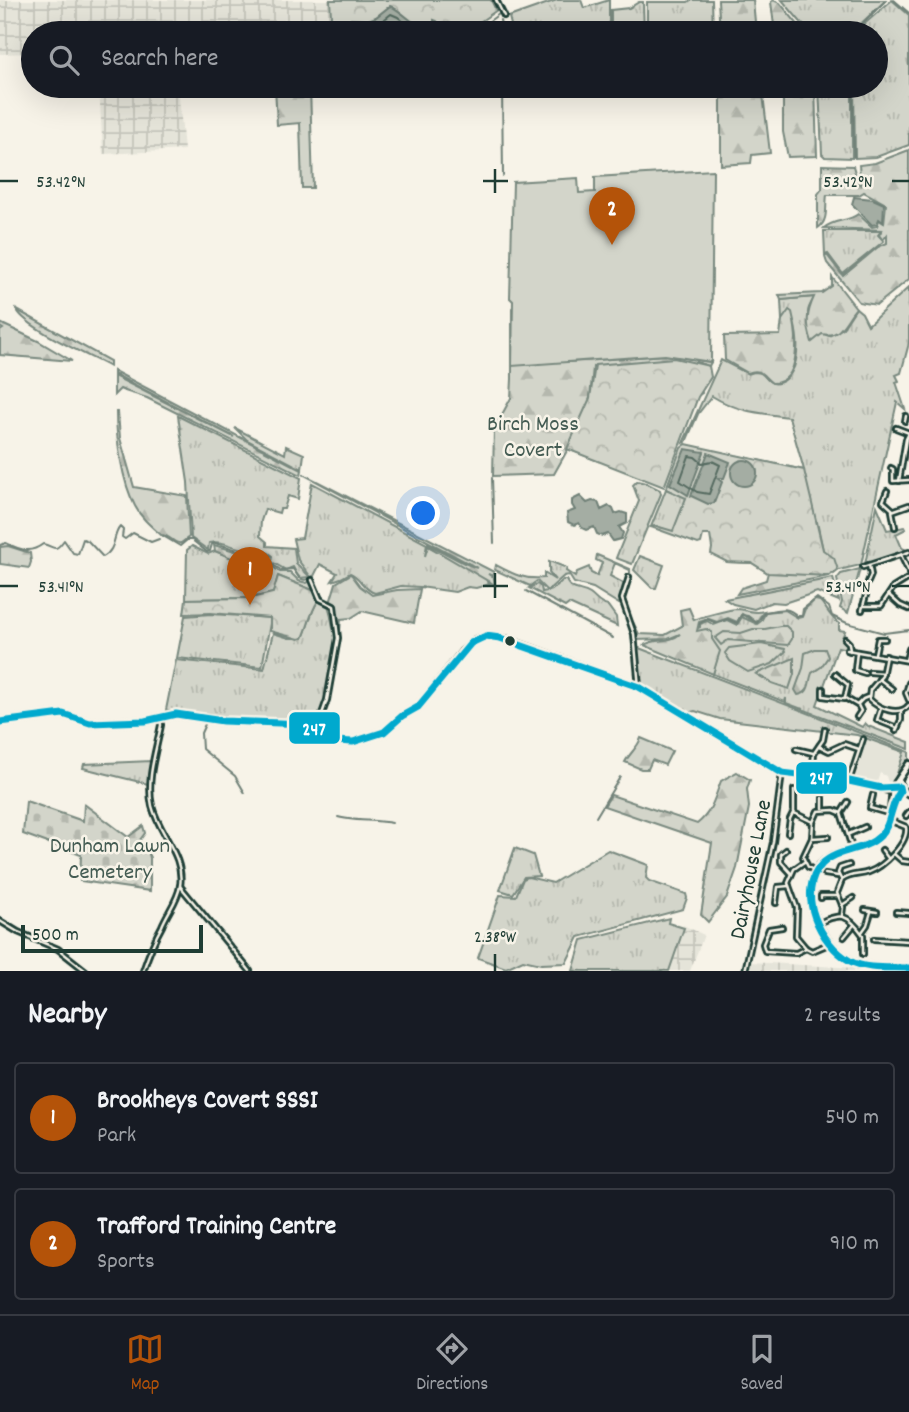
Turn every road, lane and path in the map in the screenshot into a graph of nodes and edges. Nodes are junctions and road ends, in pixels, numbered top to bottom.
1 (496, 0) edge
2 (504, 16) dead end
3 (896, 428) dead end
4 (909, 433) edge
5 (891, 468) dead end
6 (909, 480) edge
7 (899, 481) junction
8 (887, 491) dead end
9 (909, 505) edge
10 (893, 510) junction
11 (895, 527) dead end
12 (909, 552) edge
13 (901, 555) junction
14 (869, 565) junction
15 (863, 567) dead end
16 (909, 572) edge
17 (629, 577) dead end
18 (909, 578) edge
19 (312, 580) dead end
20 (875, 580) dead end
21 (863, 595) dead end
22 (889, 595) junction
23 (909, 609) edge
24 (885, 639) dead end
25 (848, 640) dead end
26 (909, 649) edge
27 (857, 652) junction
28 (875, 654) junction
29 (886, 656) junction
30 (907, 661) edge
31 (870, 672) dead end
32 (865, 673) dead end
33 (883, 673) junction
34 (835, 674) dead end
35 (879, 680) junction
36 (909, 683) edge
37 (639, 687) junction
38 (892, 689) dead end
39 (823, 690) dead end
40 (868, 697) junction
41 (845, 698) junction
42 (909, 702) edge
43 (858, 705) junction
44 (881, 708) junction
45 (901, 712) junction
46 (857, 717) dead end
47 (160, 719) junction
48 (0, 722) edge
49 (317, 728) junction
50 (825, 729) dead end
51 (863, 739) dead end
52 (820, 745) junction
53 (796, 749) dead end
54 (859, 749) junction
55 (814, 753) junction
56 (909, 764) edge
57 (782, 773) junction
58 (812, 778) junction
59 (849, 781) junction
60 (895, 790) junction
61 (908, 794) edge
62 (799, 795) dead end
63 (873, 795) dead end
64 (823, 798) dead end
65 (848, 802) dead end
66 (823, 809) junction
67 (794, 813) junction
68 (841, 813) junction
69 (891, 814) junction
70 (889, 820) junction
71 (813, 822) junction
72 (865, 827) dead end
73 (909, 832) edge
74 (788, 833) dead end
75 (849, 834) junction
76 (828, 837) dead end
77 (812, 838) junction
78 (852, 849) junction
79 (786, 850) dead end
80 (882, 850) dead end
81 (894, 854) junction
82 (889, 859) junction
83 (804, 862) junction
84 (909, 862) edge
85 (849, 865) dead end
86 (815, 871) junction
87 (791, 873) junction
88 (825, 874) dead end
89 (838, 876) junction
90 (842, 880) junction
91 (180, 886) junction
92 (789, 886) junction
93 (838, 895) junction
94 (821, 898) dead end
95 (853, 898) dead end
96 (776, 903) dead end
97 (842, 905) junction
98 (865, 910) dead end
99 (871, 912) junction
100 (877, 912) dead end
101 (896, 912) dead end
102 (909, 913) edge
103 (842, 915) junction
104 (0, 921) edge
105 (819, 923) junction
106 (854, 925) junction
107 (782, 927) dead end
108 (862, 932) junction
109 (844, 937) dead end
110 (874, 939) dead end
111 (909, 941) edge
112 (831, 943) junction
113 (806, 948) junction
114 (863, 954) dead end
115 (909, 968) edge
116 (86, 971) edge
117 (143, 971) edge
118 (250, 971) edge
119 (745, 971) edge

1 - 2 street
3 - 4 street
4 - 7 street
5 - 7 street
6 - 7 street
8 - 10 street
9 - 10 street
10 - 11 street
12 - 13 street
13 - 14 street
13 - 16 street
14 - 15 street
14 - 20 street
17 - 37 street
18 - 22 street
19 - 49 street
21 - 22 street
22 - 23 street
24 - 28 street
25 - 27 street
26 - 30 street
27 - 28 street
27 - 32 street
28 - 29 street
29 - 30 street
29 - 33 street
31 - 33 street
33 - 35 street
34 - 41 street
35 - 38 street
35 - 40 street
36 - 42 street
37 - 49 street
37 - 57 street
39 - 41 street
40 - 43 street
40 - 44 street
41 - 43 street
42 - 45 street
43 - 46 street
44 - 45 street
44 - 45 street
47 - 48 street
47 - 49 street
47 - 91 street
50 - 52 street
51 - 54 street
52 - 54 street
52 - 55 street
53 - 55 street
54 - 59 street
55 - 58 street
56 - 60 street
57 - 58 street
57 - 119 street, Dairyhouse Lane
58 - 59 street
59 - 60 street
60 - 61 street
60 - 69 street
62 - 67 street
63 - 69 street
64 - 66 street
65 - 68 street
66 - 68 street
66 - 71 street
67 - 71 street
67 - 74 street
68 - 75 street
69 - 70 street
70 - 73 street
70 - 78 street
71 - 77 street
72 - 75 street
73 - 81 street
75 - 78 street
76 - 77 street
77 - 83 street
78 - 86 street
79 - 87 street
80 - 82 street
81 - 82 street
81 - 84 street
82 - 90 street
83 - 86 street
83 - 87 street
85 - 89 street
86 - 105 street
87 - 92 street
88 - 89 street
89 - 90 street
90 - 93 street
91 - 117 street
91 - 118 street
92 - 96 street
92 - 113 street
93 - 94 street
93 - 97 street
95 - 97 street
97 - 103 street
98 - 99 street
99 - 100 street
99 - 108 street
101 - 102 street
103 - 105 street
103 - 106 street
104 - 116 street
105 - 112 street
106 - 108 street
106 - 109 street
107 - 113 street
108 - 114 street
110 - 111 street
112 - 113 street
112 - 115 street

